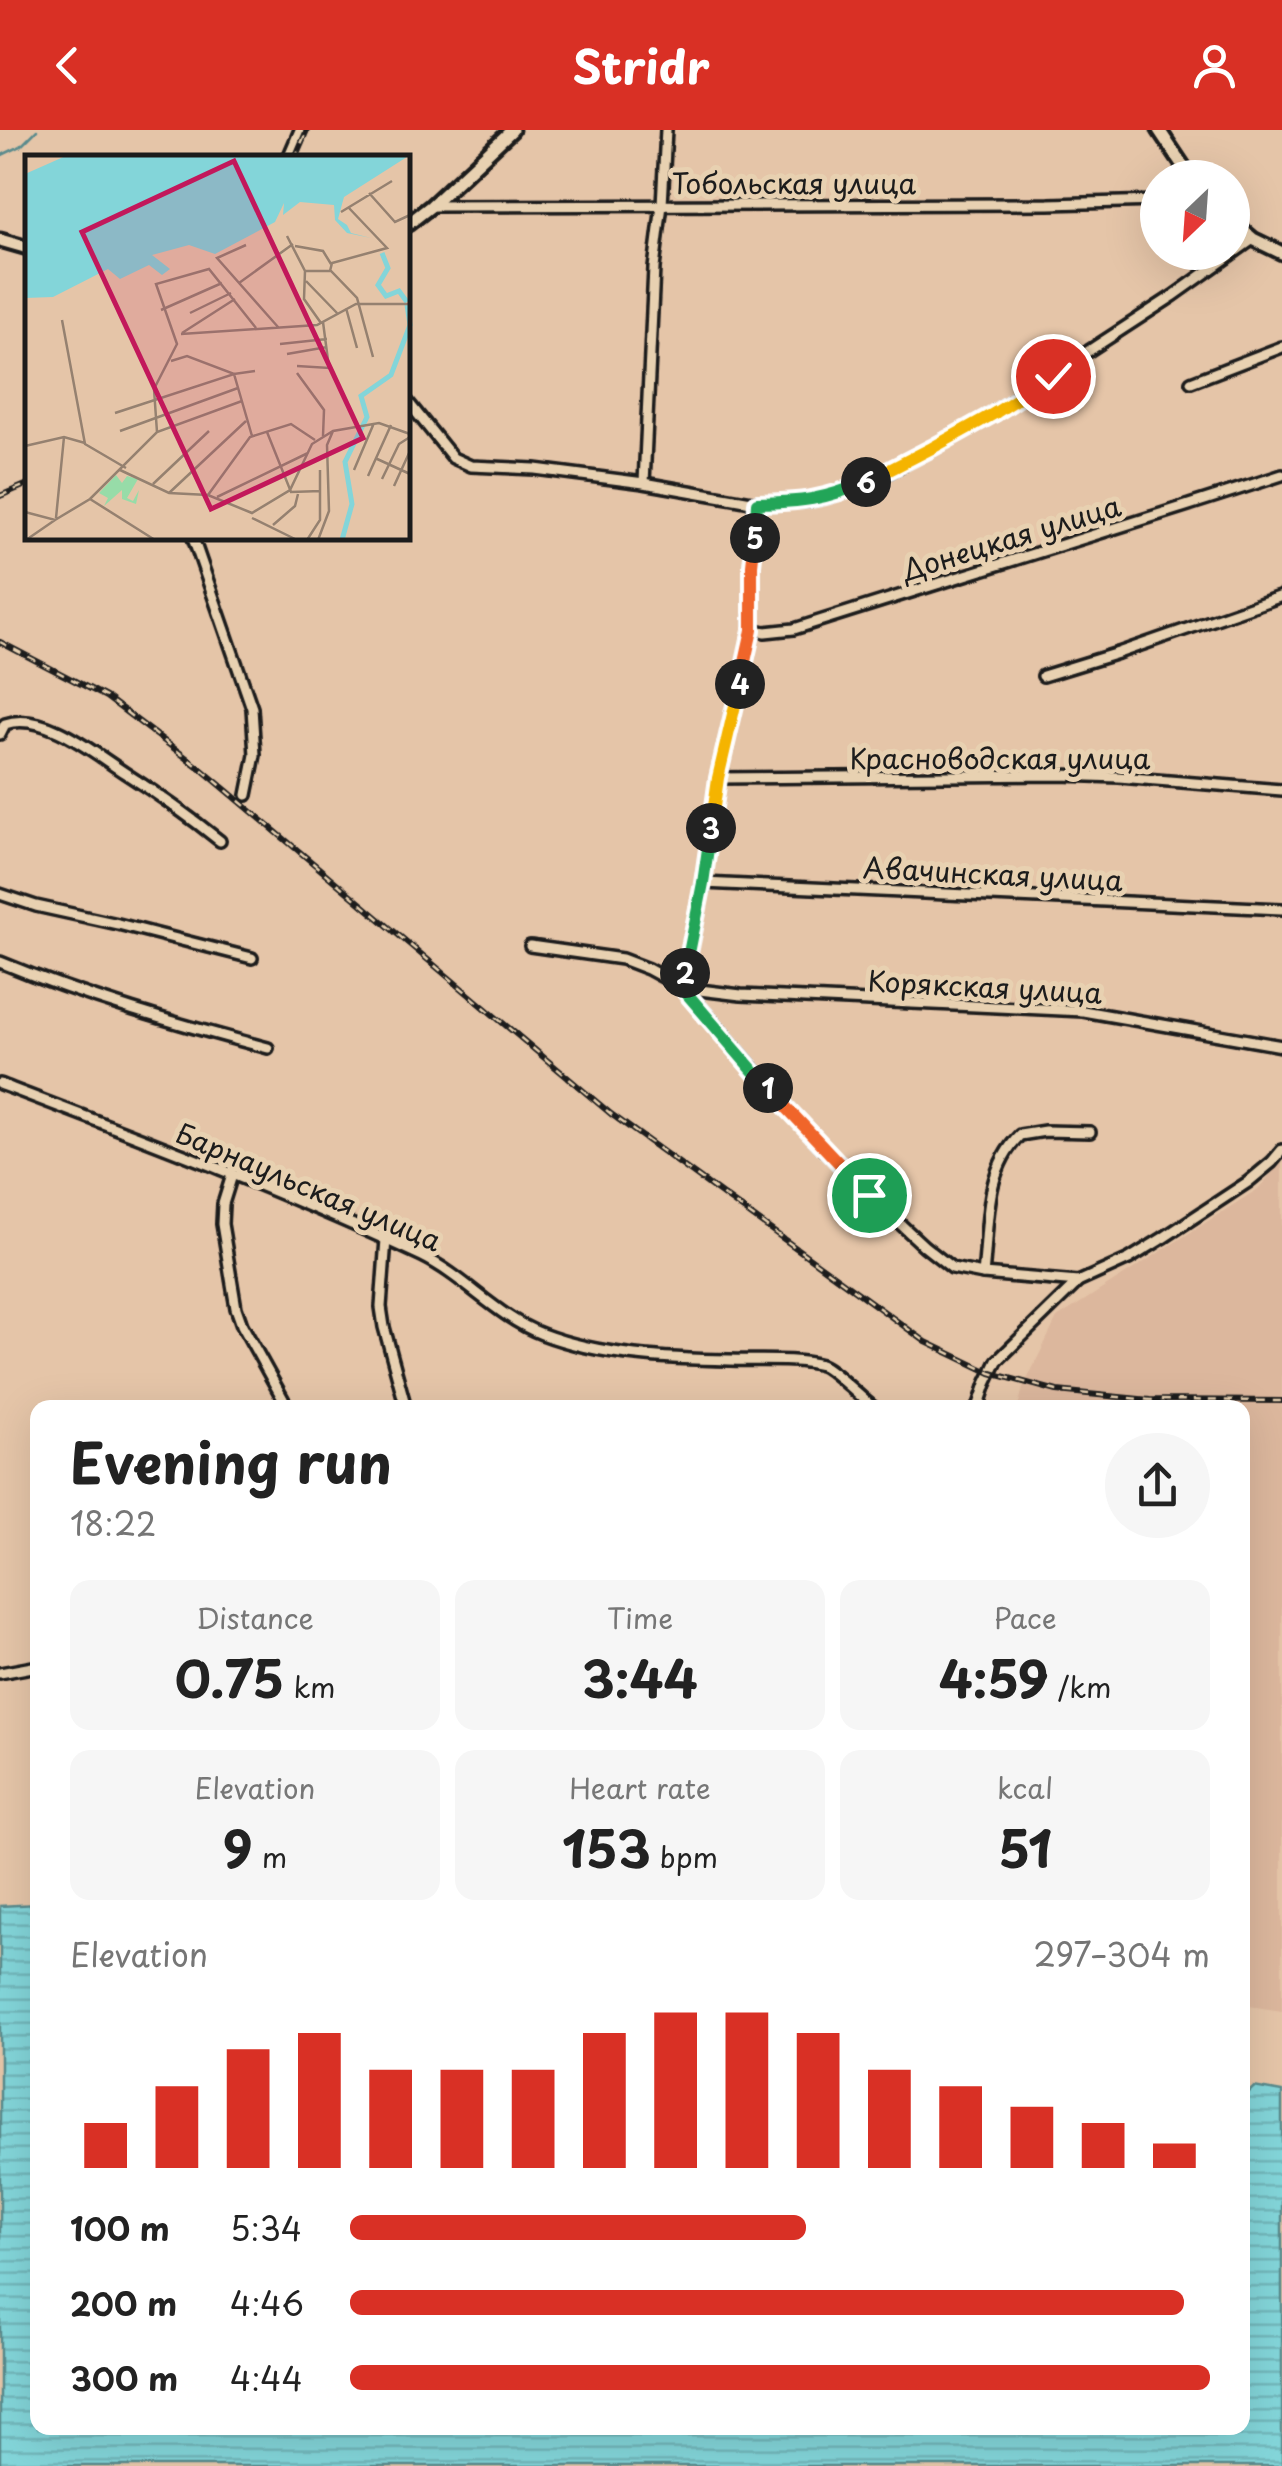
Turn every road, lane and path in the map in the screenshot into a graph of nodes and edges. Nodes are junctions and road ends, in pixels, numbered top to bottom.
1 (300, 130) edge
2 (512, 130) edge
3 (666, 130) edge
4 (1159, 130) edge
5 (289, 155) edge
6 (1179, 160) edge
7 (1140, 202) edge
8 (662, 205) junction
9 (430, 206) junction
10 (410, 222) edge
11 (1250, 237) edge
12 (0, 240) edge
13 (1253, 240) junction
14 (25, 247) edge
15 (1282, 253) edge
16 (1282, 348) edge
17 (1191, 382) dead end
18 (410, 404) edge
19 (1282, 474) edge
20 (644, 483) junction
21 (757, 503) junction
22 (194, 540) edge
23 (1282, 596) edge
24 (752, 630) junction
25 (1044, 676) dead end
26 (0, 733) edge
27 (718, 778) junction
28 (1282, 790) edge
29 (246, 795) dead end
30 (220, 841) dead end
31 (703, 883) junction
32 (0, 894) edge
33 (1282, 909) edge
34 (530, 946) dead end
35 (252, 958) dead end
36 (0, 962) edge
37 (682, 988) junction
38 (1282, 1046) edge
39 (268, 1048) dead end
40 (0, 1084) edge
41 (1090, 1132) dead end
42 (1282, 1150) edge
43 (232, 1174) junction
44 (386, 1240) junction
45 (984, 1274) junction
46 (1078, 1282) junction
47 (284, 1400) edge
48 (404, 1400) edge
49 (864, 1400) edge
50 (981, 1400) edge
51 (30, 1667) edge
52 (0, 1673) edge

1 - 5 street
2 - 9 street
3 - 8 street
4 - 6 street
7 - 8 street, Тобольская улица
8 - 9 street, Тобольская улица
8 - 20 street
9 - 10 street
11 - 13 street
12 - 14 street
13 - 15 street
13 - 21 street
16 - 17 street
18 - 20 street
19 - 24 street, Донецкая улица
20 - 21 street
21 - 24 street
22 - 29 street
23 - 25 street
24 - 27 street
26 - 30 street
27 - 28 street, Красноводская улица
27 - 31 street
31 - 33 street, Авачинская улица
31 - 37 street
32 - 35 street
34 - 37 street
36 - 39 street
37 - 38 street, Корякская улица
37 - 45 street
40 - 43 street, Барнаульская улица
41 - 45 street
42 - 46 street
43 - 44 street, Барнаульская улица
43 - 47 street
44 - 48 street
44 - 49 street, Барнаульская улица
45 - 46 street
46 - 50 street
51 - 52 street

